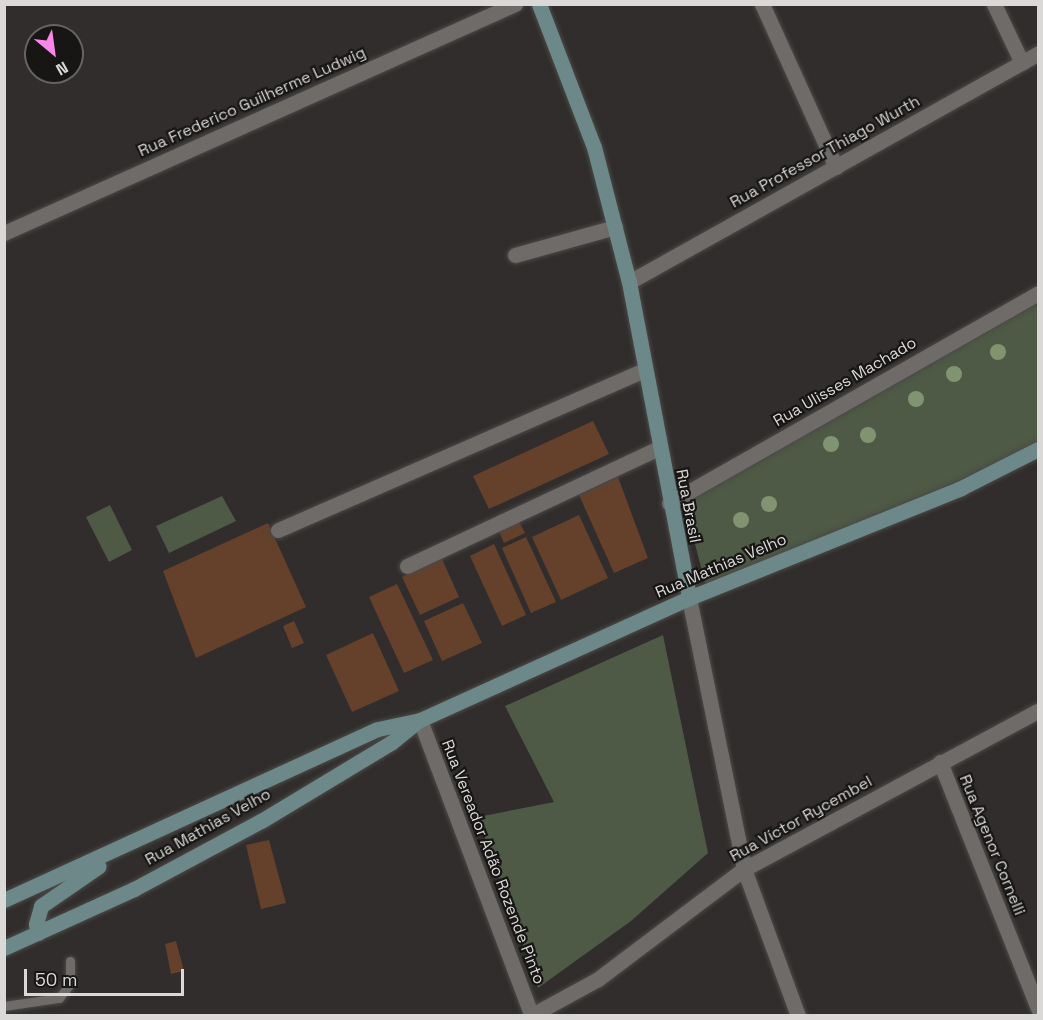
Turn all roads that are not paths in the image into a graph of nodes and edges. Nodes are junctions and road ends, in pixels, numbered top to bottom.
1 (515, 4) edge
2 (539, 4) edge
3 (762, 4) edge
4 (994, 4) edge
5 (1038, 53) edge
6 (1022, 63) junction
7 (836, 167) junction
8 (615, 226) junction
9 (4, 232) edge
10 (515, 255) dead end
11 (629, 282) junction
12 (1038, 293) edge
13 (645, 370) junction
14 (659, 448) junction
15 (1038, 449) edge
16 (669, 503) junction
17 (278, 530) dead end
18 (407, 566) dead end
19 (689, 598) junction
20 (1038, 711) edge
21 (420, 720) junction
22 (940, 762) junction
23 (142, 838) junction
24 (744, 869) junction
25 (4, 900) edge
26 (38, 933) junction
27 (4, 948) edge
28 (70, 961) dead end
29 (4, 1006) edge
30 (1038, 1008) edge
31 (532, 1015) edge
32 (798, 1016) edge

1 - 9 street, Rua Frederico Guilherme Ludwig
2 - 8 street, Rua Brasil
3 - 7 street
4 - 6 street
5 - 6 street, Rua Professor Thiago Wurth
6 - 7 street, Rua Professor Thiago Wurth
7 - 11 street, Rua Professor Thiago Wurth
8 - 10 street
8 - 11 street, Rua Brasil
11 - 13 street, Rua Brasil
12 - 16 street, Rua Ulisses Machado
13 - 14 street, Rua Brasil
13 - 17 street
14 - 16 street, Rua Brasil
14 - 18 street
15 - 19 street, Rua Mathias Velho
16 - 19 street, Rua Brasil
19 - 21 street, Rua Mathias Velho
19 - 24 street, Rua Brasil
20 - 22 street, Rua Víctor Rycembel
21 - 23 street, Rua Mathias Velho
21 - 26 street, Rua Mathias Velho
21 - 31 street, Rua Vereador Adão Rozende Pinto
22 - 24 street, Rua Víctor Rycembel
22 - 30 street, Rua Agenor Cornelli
23 - 25 street, Rua Mathias Velho
23 - 26 street
24 - 31 street, Rua Víctor Rycembel
24 - 32 street, Rua Brasil
26 - 27 street, Rua Mathias Velho
28 - 29 lane

